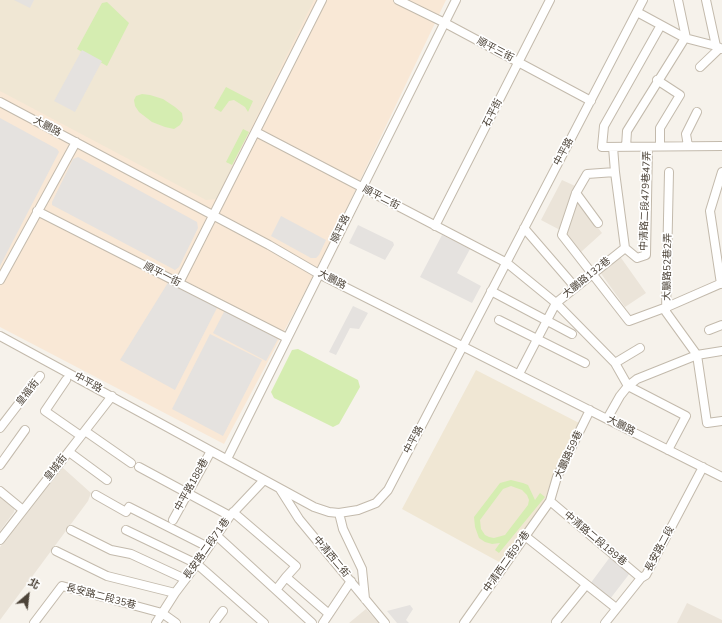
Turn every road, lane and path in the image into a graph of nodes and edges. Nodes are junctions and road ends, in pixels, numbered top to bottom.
1 (322, 0) edge
2 (398, 0) edge
3 (456, 0) edge
4 (550, 0) edge
5 (643, 0) edge
6 (678, 0) edge
7 (706, 0) edge
8 (637, 12) junction
9 (445, 23) junction
10 (661, 25) junction
11 (685, 38) junction
12 (719, 48) edge
13 (518, 62) junction
14 (700, 67) dead end
15 (657, 80) junction
16 (591, 101) junction
17 (0, 102) edge
18 (697, 112) dead end
19 (256, 132) junction
20 (76, 142) junction
21 (648, 146) junction
22 (660, 146) junction
23 (688, 146) junction
24 (722, 146) edge
25 (613, 147) junction
26 (626, 147) junction
27 (615, 172) junction
28 (669, 172) dead end
29 (722, 172) edge
30 (362, 188) junction
31 (576, 193) junction
32 (37, 211) junction
33 (214, 216) junction
34 (598, 223) dead end
35 (435, 226) junction
36 (524, 228) junction
37 (625, 248) junction
38 (507, 263) junction
39 (319, 274) junction
40 (592, 274) junction
41 (0, 280) edge
42 (179, 283) junction
43 (721, 284) edge
44 (575, 287) junction
45 (492, 291) junction
46 (556, 303) junction
47 (667, 307) junction
48 (499, 320) dead end
49 (547, 321) junction
50 (722, 326) edge
51 (709, 330) dead end
52 (572, 334) dead end
53 (0, 336) edge
54 (287, 338) junction
55 (537, 339) junction
56 (463, 346) junction
57 (640, 348) dead end
58 (722, 351) edge
59 (697, 356) junction
60 (585, 363) dead end
61 (614, 364) junction
62 (518, 374) junction
63 (40, 376) dead end
64 (66, 380) dead end
65 (628, 386) junction
66 (112, 396) junction
67 (590, 410) junction
68 (607, 419) junction
69 (722, 421) edge
70 (0, 428) edge
71 (25, 430) dead end
72 (83, 434) junction
73 (211, 450) junction
74 (668, 450) junction
75 (69, 452) junction
76 (227, 459) junction
77 (131, 463) dead end
78 (0, 465) edge
79 (139, 467) dead end
80 (703, 467) junction
81 (722, 477) edge
82 (107, 480) dead end
83 (264, 480) junction
84 (280, 488) junction
85 (0, 491) edge
86 (187, 493) junction
87 (96, 495) dead end
88 (550, 500) junction
89 (23, 510) junction
90 (339, 513) junction
91 (231, 514) junction
92 (173, 520) dead end
93 (71, 530) dead end
94 (126, 530) dead end
95 (216, 536) junction
96 (525, 536) junction
97 (0, 540) edge
98 (208, 547) junction
99 (56, 551) dead end
100 (197, 564) junction
101 (286, 577) junction
102 (641, 578) junction
103 (186, 579) junction
104 (350, 581) junction
105 (586, 585) junction
106 (276, 590) junction
107 (174, 593) junction
108 (365, 599) junction
109 (616, 608) junction
110 (223, 610) dead end
111 (329, 614) junction
112 (159, 620) edge
113 (556, 622) edge
114 (34, 623) edge
115 (176, 623) edge
116 (214, 623) edge
117 (264, 623) edge
118 (312, 623) edge
119 (323, 623) edge
120 (385, 623) edge
121 (464, 623) edge
122 (605, 623) edge

1 - 19 street
2 - 9 street, 順平三街
3 - 9 street, 順平路
4 - 13 street, 石平街
5 - 8 street, 中平路
6 - 11 street
7 - 12 street
8 - 10 street
8 - 16 street, 中平路
9 - 13 street, 順平三街
9 - 30 street, 順平路
10 - 11 street
10 - 25 street
11 - 12 street
11 - 15 street
12 - 14 street
13 - 16 street, 順平三街
13 - 35 street, 石平街
15 - 22 street
15 - 26 street
16 - 36 street, 中平路
17 - 20 street, 大鵬路
18 - 23 street
19 - 30 street, 順平二街
19 - 33 street
20 - 32 street
20 - 33 street, 大鵬路
21 - 22 street
21 - 26 street
21 - 37 street, 中清路二段479巷47弄
22 - 23 street
23 - 24 street
25 - 26 street
25 - 27 street
27 - 31 street
27 - 37 street
28 - 47 street, 大鵬路52巷2弄
29 - 43 street
30 - 35 street, 順平二街
30 - 39 street, 順平路
31 - 34 street
31 - 40 street
32 - 41 street
32 - 42 street, 順平一街
33 - 39 street, 大鵬路
33 - 42 street
35 - 38 street, 順平二街
36 - 38 street, 中平路
36 - 44 street
37 - 40 street, 大鵬路132巷
38 - 45 street, 中平路
38 - 46 street, 順平二街
39 - 54 street, 順平路
39 - 56 street, 大鵬路
40 - 44 street, 大鵬路132巷
40 - 47 street
42 - 54 street, 順平一街
43 - 47 street
44 - 46 street, 大鵬路132巷
45 - 49 street
45 - 56 street, 中平路
46 - 49 street, 大鵬路132巷
46 - 61 street, 順平二街
47 - 59 street, 大鵬路52巷2弄
48 - 55 street
49 - 52 street
49 - 55 street, 大鵬路132巷
50 - 51 street
53 - 66 street, 中平路
54 - 76 street, 順平路
55 - 60 street
55 - 62 street, 大鵬路132巷
56 - 62 street, 大鵬路
56 - 90 street, 中平路
57 - 61 street
58 - 59 street
59 - 65 street
59 - 69 street, 大鵬路52巷2弄
61 - 65 street, 順平二街
62 - 67 street, 大鵬路
63 - 70 street, 皇福街
64 - 72 street
65 - 68 street
65 - 74 street
66 - 72 street, 皇城街
66 - 73 street, 中平路
67 - 68 street, 大鵬路
67 - 88 street, 大鵬路59巷
68 - 74 street, 大鵬路
71 - 78 street
72 - 75 street, 皇城街
72 - 77 street
73 - 76 street, 中平路
73 - 86 street, 中平路188巷
74 - 80 street, 大鵬路
75 - 82 street
75 - 89 street, 皇城街
76 - 83 street, 中平路
79 - 86 street
80 - 81 street, 大鵬路
80 - 102 street, 長安路二段
83 - 84 street, 中平路
83 - 91 street, 長安路二段71巷
84 - 90 street, 中平路
84 - 104 street, 中清西二街
85 - 89 street
86 - 91 street
86 - 92 street, 中平路188巷
87 - 98 street
88 - 96 street, 中清西二街92巷
88 - 102 street, 中清路二段189巷
89 - 97 street, 皇城街
90 - 108 street
91 - 95 street, 長安路二段71巷
91 - 101 street
93 - 103 street
94 - 100 street
95 - 98 street, 長安路二段71巷
95 - 106 street
96 - 105 street
96 - 121 street, 中清西二街92巷
98 - 100 street, 長安路二段71巷
99 - 107 street
100 - 103 street, 長安路二段71巷
100 - 117 street
101 - 106 street
101 - 111 street
102 - 109 street, 長安路二段
103 - 107 street, 長安路二段71巷
104 - 108 street, 中清西二街
104 - 111 street
105 - 109 street
105 - 113 street
106 - 118 street
107 - 112 street, 長安路二段71巷
108 - 120 street, 中清西二街
109 - 122 street, 長安路二段
110 - 116 street
111 - 119 street
112 - 114 street, 長安路二段35巷
112 - 115 street

